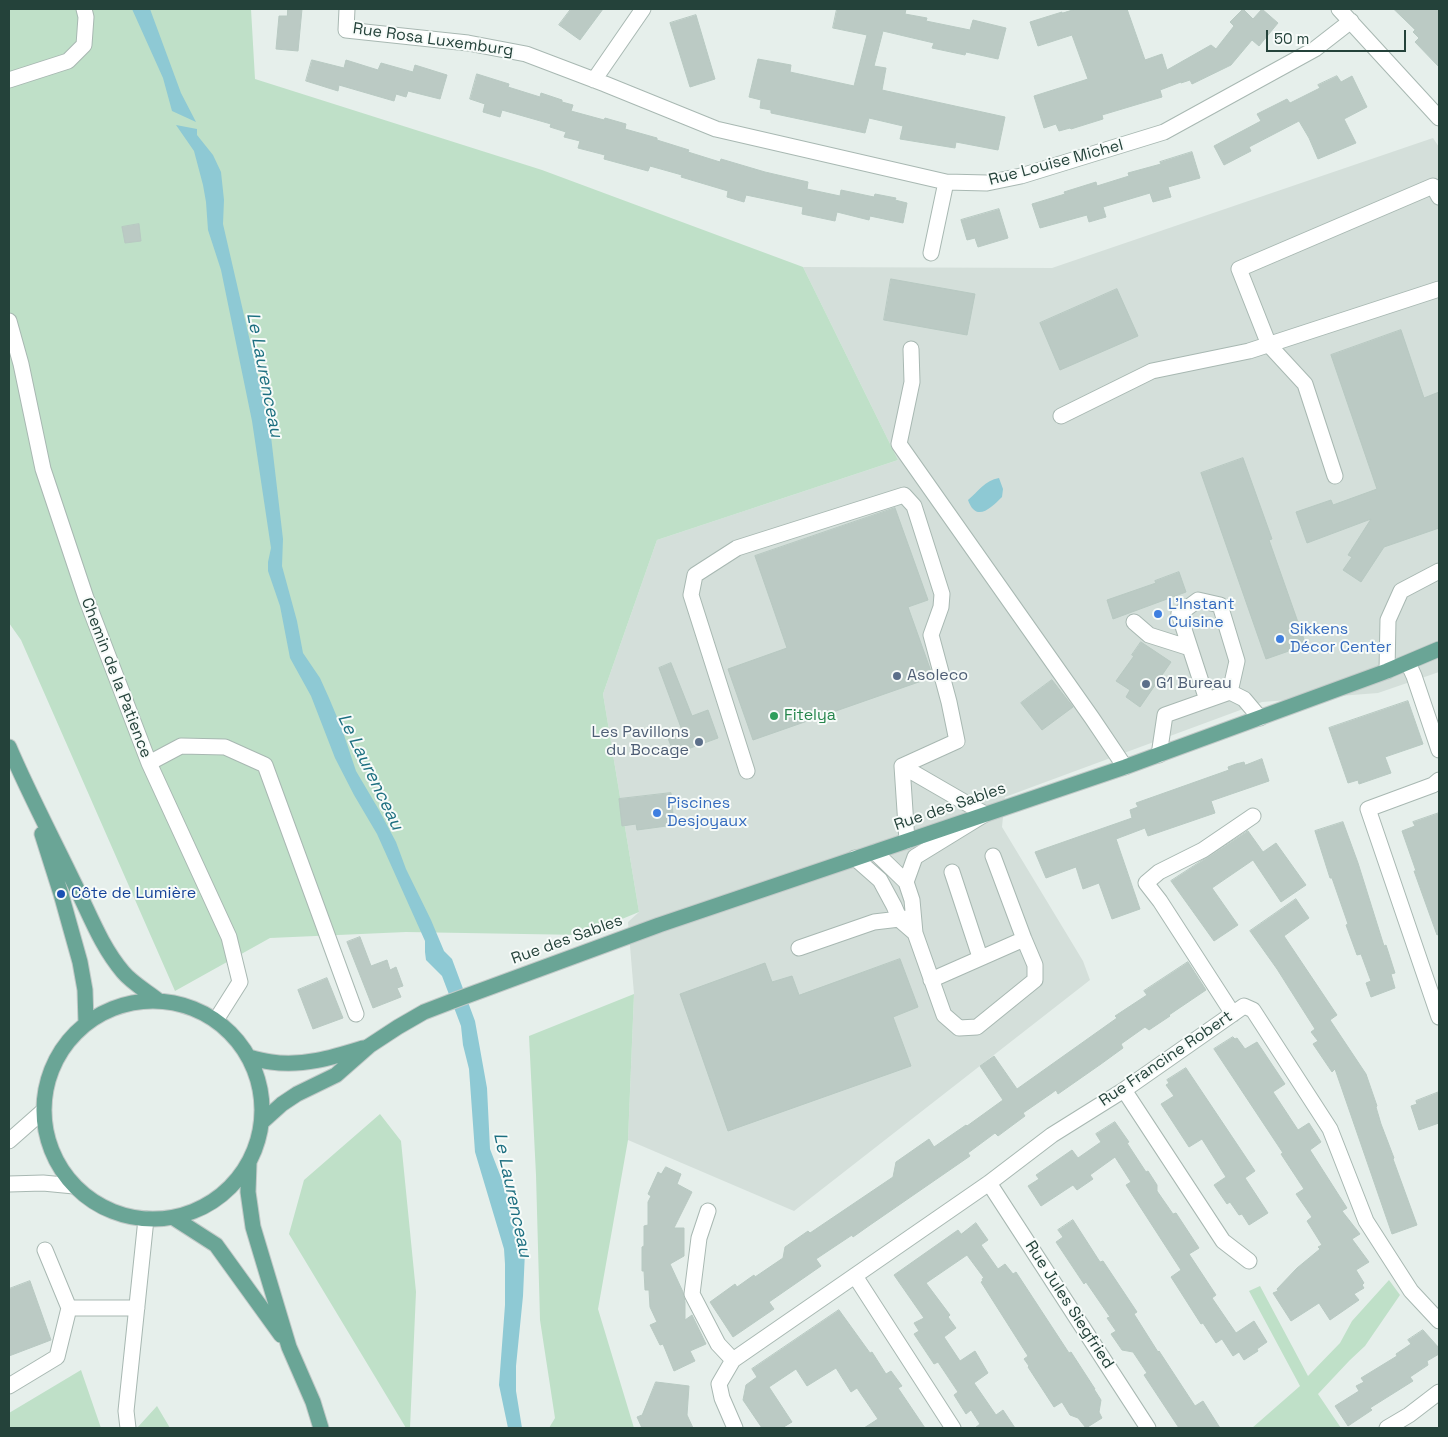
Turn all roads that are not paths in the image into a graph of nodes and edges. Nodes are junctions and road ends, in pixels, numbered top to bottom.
1 (84, 9) edge
2 (347, 9) edge
3 (643, 9) edge
4 (1340, 9) edge
5 (1351, 21) junction
6 (9, 80) edge
7 (594, 80) junction
8 (1439, 118) edge
9 (946, 182) junction
10 (1439, 197) edge
11 (930, 253) dead end
12 (1439, 289) edge
13 (9, 321) edge
14 (1269, 345) junction
15 (910, 349) dead end
16 (1061, 416) dead end
17 (1334, 476) dead end
18 (1439, 571) edge
19 (1134, 622) dead end
20 (1190, 648) junction
21 (1439, 650) edge
22 (1408, 663) junction
23 (1387, 672) junction
24 (1230, 692) junction
25 (1207, 700) junction
26 (1260, 718) junction
27 (9, 747) edge
28 (1439, 750) edge
29 (1159, 755) junction
30 (148, 763) junction
31 (902, 766) junction
32 (1125, 767) junction
33 (747, 772) dead end
34 (1439, 780) edge
35 (26, 786) junction
36 (984, 814) junction
37 (1254, 816) dead end
38 (907, 841) junction
39 (875, 852) junction
40 (993, 856) dead end
41 (856, 858) junction
42 (952, 872) dead end
43 (906, 882) junction
44 (907, 919) junction
45 (1024, 939) junction
46 (800, 948) dead end
47 (980, 958) junction
48 (931, 980) junction
49 (159, 1001) junction
50 (356, 1014) dead end
51 (1233, 1014) junction
52 (1439, 1017) edge
53 (216, 1020) junction
54 (86, 1023) junction
55 (369, 1046) junction
56 (249, 1057) junction
57 (1124, 1090) junction
58 (43, 1111) junction
59 (262, 1122) junction
60 (9, 1141) edge
61 (249, 1163) junction
62 (990, 1183) junction
63 (9, 1184) edge
64 (74, 1186) junction
65 (708, 1211) dead end
66 (174, 1218) junction
67 (146, 1219) junction
68 (45, 1250) dead end
69 (1249, 1260) dead end
70 (856, 1276) junction
71 (69, 1308) junction
72 (136, 1308) junction
73 (1439, 1321) edge
74 (289, 1347) junction
75 (733, 1360) junction
76 (9, 1386) edge
77 (1439, 1392) edge
78 (128, 1428) edge
79 (321, 1428) edge
80 (735, 1428) edge
81 (953, 1428) edge
82 (1148, 1428) edge
83 (1387, 1428) edge

1 - 6 street
2 - 7 street, Rue Rosa Luxemburg
3 - 7 street
4 - 5 street
5 - 8 street
5 - 9 street, Rue Louise Michel
7 - 9 street, Rue Louise Michel
9 - 11 street
10 - 14 street
12 - 14 street
13 - 30 street, Chemin de la Patience
14 - 16 street
14 - 17 street
15 - 32 street
18 - 23 street
19 - 20 street
20 - 24 street
20 - 25 street
21 - 22 main road, Rue des Sables
22 - 23 main road, Rue des Sables
22 - 28 street
23 - 26 main road, Rue des Sables
24 - 25 street
24 - 26 street
25 - 29 street
26 - 29 main road, Rue des Sables
27 - 35 main road
29 - 32 main road, Rue des Sables
30 - 50 street
30 - 53 street, Chemin de la Patience
31 - 33 street
31 - 36 street
31 - 38 street
32 - 36 main road, Rue des Sables
34 - 52 street
35 - 49 main road
35 - 54 main road
36 - 38 main road, Rue des Sables
36 - 43 street
37 - 51 street
38 - 39 main road, Rue des Sables
39 - 41 main road, Rue des Sables
39 - 43 street
40 - 45 street
41 - 44 street
41 - 55 main road, Rue des Sables
42 - 47 street
43 - 44 street
44 - 46 street
44 - 48 street
45 - 47 street
45 - 48 street
47 - 48 street
49 - 53 main road
49 - 54 main road
51 - 57 street, Rue Francine Robert
51 - 73 street, Rue Francine Robert
53 - 56 main road
54 - 58 main road
55 - 56 main road
55 - 59 main road
56 - 59 main road
57 - 62 street, Rue Francine Robert
57 - 69 street
58 - 60 street
58 - 64 main road
59 - 61 main road
61 - 66 main road
61 - 74 main road
62 - 70 street, Rue Francine Robert
62 - 82 street, Rue Jules Siegfried
63 - 64 street
64 - 67 main road
65 - 75 street
66 - 67 main road
66 - 74 main road
67 - 72 street
68 - 71 street
70 - 75 street, Rue Francine Robert
70 - 81 street
71 - 72 street
71 - 76 street
72 - 78 street
74 - 79 main road
75 - 80 street
77 - 83 street

